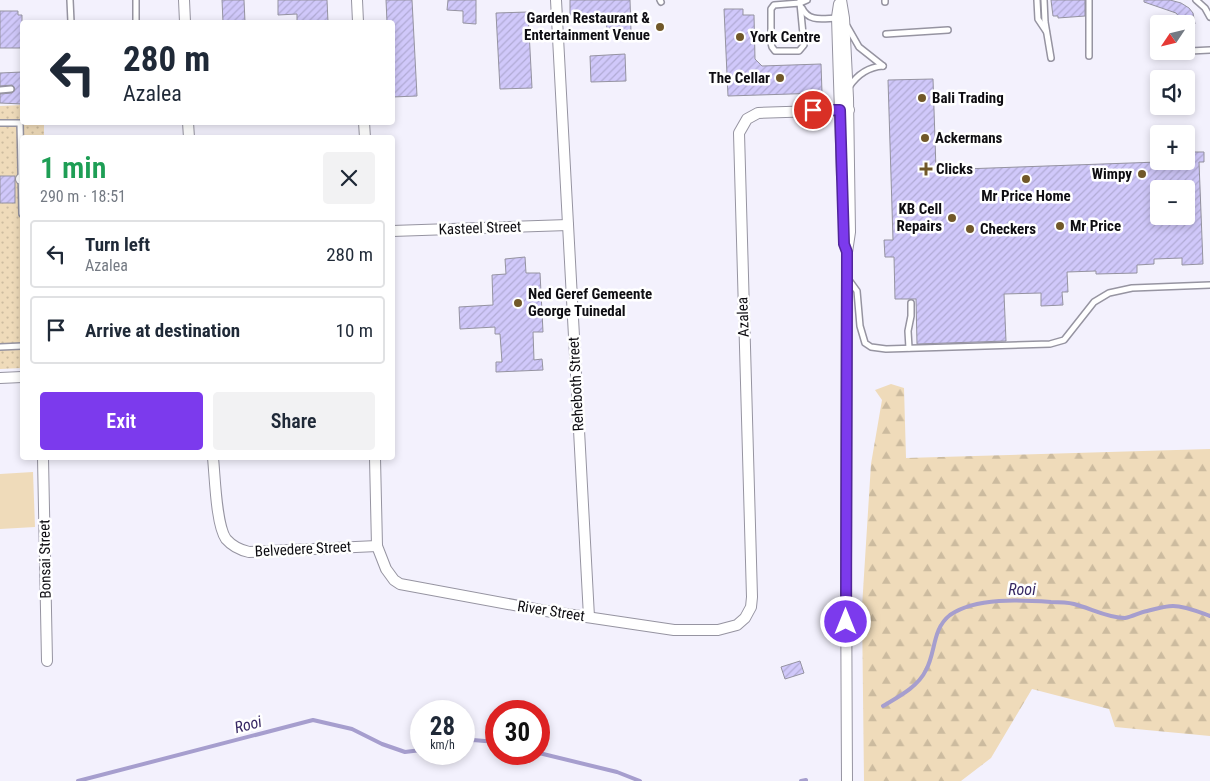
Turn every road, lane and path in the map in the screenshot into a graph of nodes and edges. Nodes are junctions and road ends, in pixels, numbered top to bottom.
1 (70, 0) edge
2 (136, 0) edge
3 (184, 0) edge
4 (357, 0) edge
5 (556, 0) edge
6 (807, 0) edge
7 (1037, 0) edge
8 (1044, 0) edge
9 (1089, 0) edge
10 (1196, 0) edge
11 (800, 1) edge
12 (841, 1) edge
13 (1210, 17) edge
14 (842, 18) junction
15 (811, 19) junction
16 (71, 20) edge
17 (136, 20) edge
18 (185, 20) edge
19 (358, 20) edge
20 (948, 30) dead end
21 (1047, 32) junction
22 (802, 33) junction
23 (886, 34) dead end
24 (1210, 50) edge
25 (1195, 51) edge
26 (1089, 56) dead end
27 (1052, 58) dead end
28 (11, 89) dead end
29 (848, 89) junction
30 (0, 90) edge
31 (844, 110) junction
32 (0, 123) edge
33 (20, 123) edge
34 (568, 225) junction
35 (395, 231) edge
36 (847, 278) junction
37 (1210, 285) edge
38 (911, 303) dead end
39 (20, 346) edge
40 (0, 347) edge
41 (909, 348) junction
42 (20, 377) edge
43 (0, 378) edge
44 (43, 460) edge
45 (213, 460) edge
46 (375, 460) edge
47 (377, 546) junction
48 (589, 617) junction
49 (745, 618) joint
50 (47, 661) dead end
51 (847, 781) edge

1 - 16 lane
2 - 17 lane
3 - 18 street
4 - 19 street
5 - 34 street, Reheboth Street
6 - 11 lane
7 - 21 lane
8 - 21 lane
9 - 26 lane
10 - 13 lane
11 - 15 lane
11 - 22 lane
11 - 22 lane
12 - 14 street
14 - 15 lane
14 - 29 street
14 - 29 lane
14 - 31 street
15 - 22 lane
20 - 23 lane
21 - 27 lane
24 - 25 lane
28 - 30 lane
29 - 31 street
31 - 36 street
31 - 49 street, Azalea
32 - 33 lane
34 - 35 street, Kasteel Street
34 - 48 street, Reheboth Street
36 - 41 lane
36 - 51 street
37 - 41 lane
38 - 41 lane
39 - 40 lane
42 - 43 street
44 - 50 street, Bonsai Street
45 - 47 street, Belvedere Street
46 - 47 street
47 - 48 street, River Street
48 - 49 street, River Street

